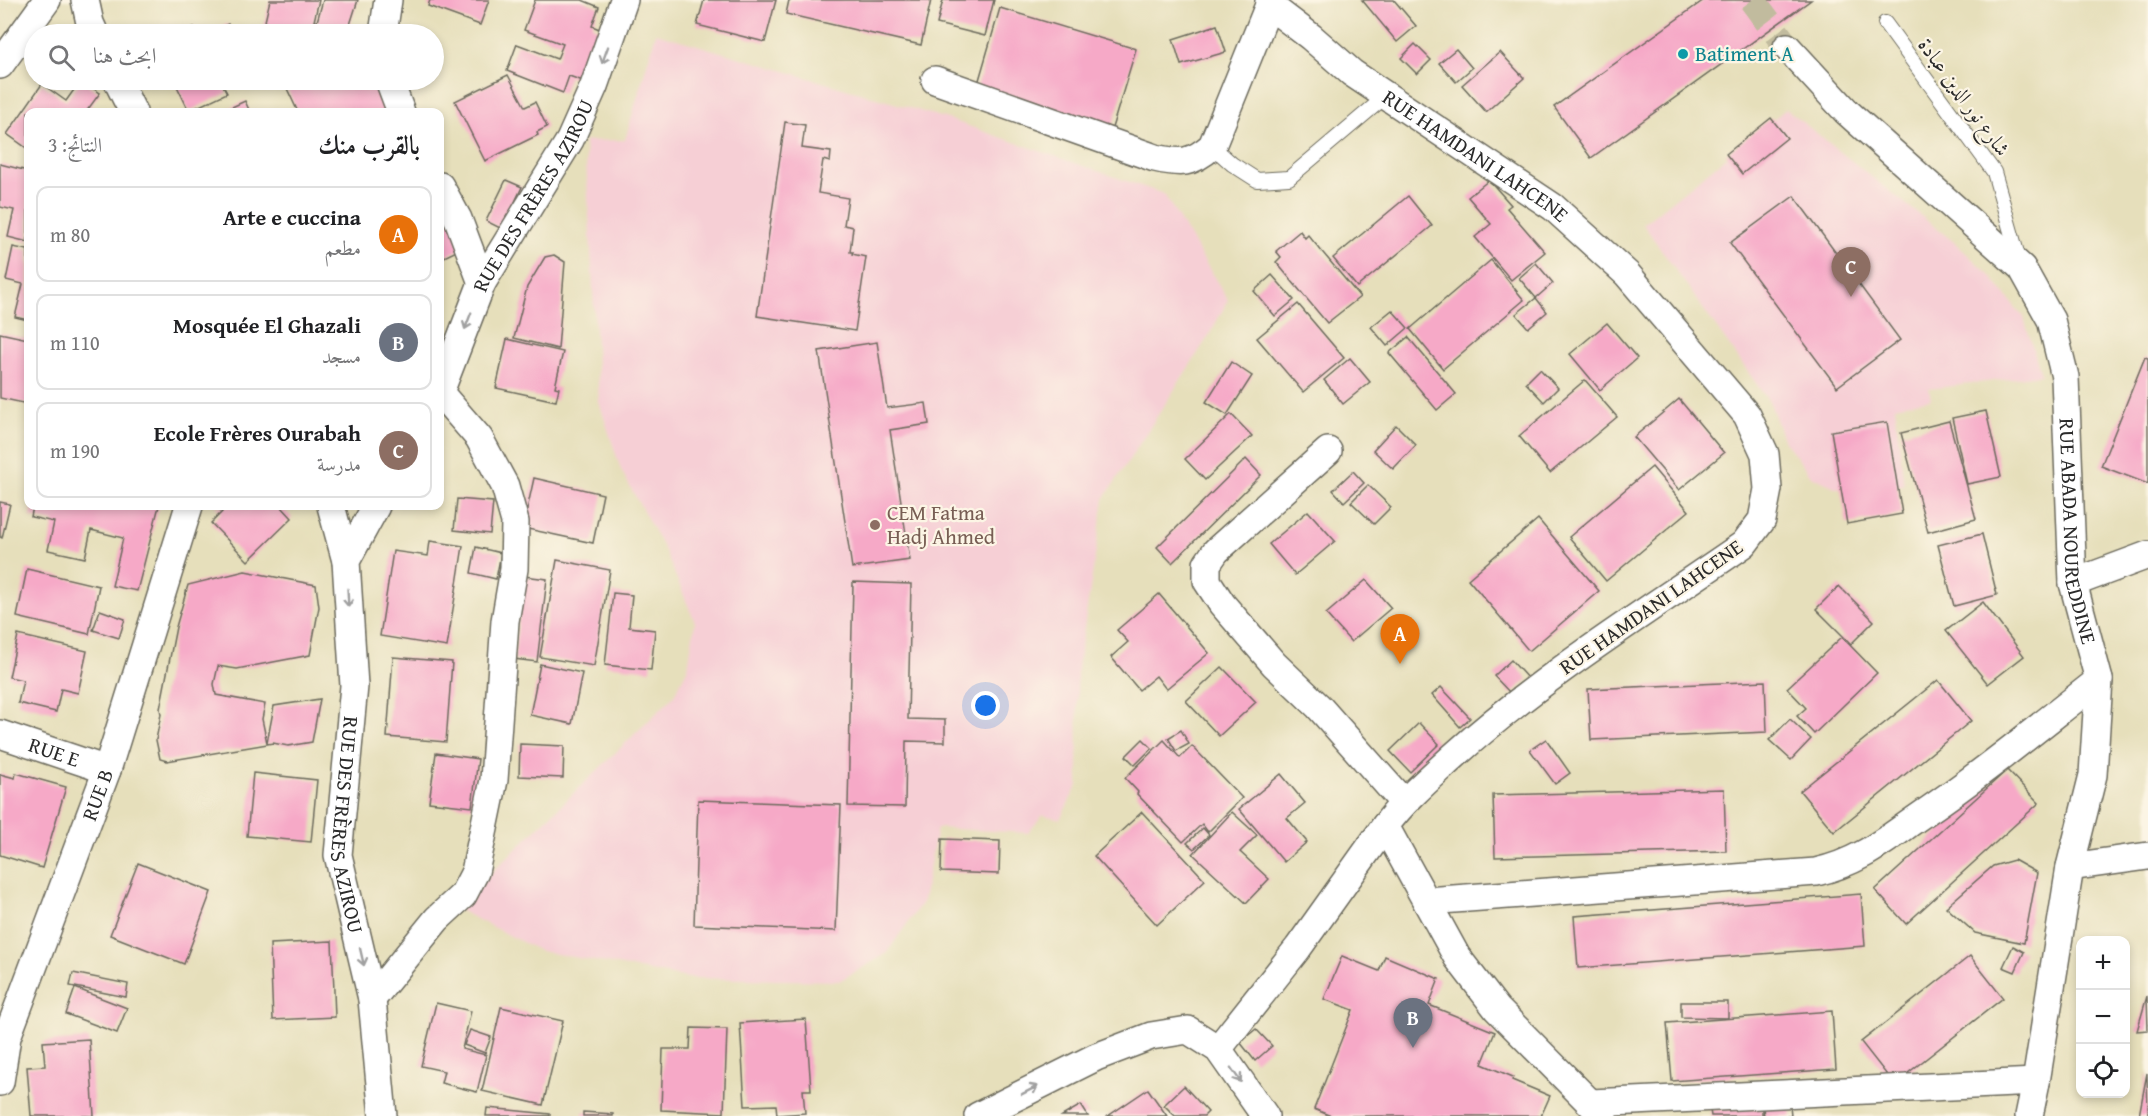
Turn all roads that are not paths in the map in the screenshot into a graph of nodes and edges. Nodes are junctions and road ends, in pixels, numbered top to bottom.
1 (47, 0) edge
2 (85, 0) edge
3 (388, 0) edge
4 (624, 0) edge
5 (1269, 2) edge
6 (1885, 23) dead end
7 (30, 24) edge
8 (90, 24) edge
9 (384, 24) edge
10 (24, 32) edge
11 (1787, 47) tunnel mouth
12 (0, 65) edge
13 (935, 80) dead end
14 (122, 90) edge
15 (393, 90) edge
16 (1386, 96) junction
17 (131, 108) edge
18 (400, 108) edge
19 (1212, 146) junction
20 (444, 193) edge
21 (2022, 268) junction
22 (482, 283) junction
23 (444, 383) edge
24 (444, 398) edge
25 (1328, 451) dead end
26 (188, 510) edge
27 (332, 510) edge
28 (374, 510) edge
29 (2148, 555) edge
30 (346, 561) junction
31 (2073, 583) junction
32 (2099, 680) junction
33 (0, 734) edge
34 (107, 770) junction
35 (1403, 802) junction
36 (1385, 826) junction
37 (2148, 856) edge
38 (2070, 867) junction
39 (1427, 901) junction
40 (372, 999) junction
41 (1218, 1049) junction
42 (0, 1082) edge
43 (2036, 1082) junction
44 (1597, 1109) edge
45 (383, 1116) edge
46 (978, 1116) edge
47 (1265, 1116) edge
48 (2029, 1116) edge

1 - 7 street
2 - 8 street
3 - 9 street
4 -> 22 street, RUE DES FRÈRES AZIROU
5 - 16 street, RUE HAMDANI LAHCENE
5 - 19 street
6 - 21 lane, شارع نور الدين عبادة
10 - 12 street
11 - 21 street, RUE ABADA NOUREDDINE
13 - 19 street
14 - 17 street
15 - 18 street
16 - 19 lane
16 - 35 street, RUE HAMDANI LAHCENE
20 - 22 street
21 - 31 street, RUE ABADA NOUREDDINE
22 -> 23 street, RUE DES FRÈRES AZIROU
24 - 40 street
25 - 35 street
26 - 34 street, RUE B
27 - 30 street, RUE DES FRÈRES AZIROU
28 - 30 street
29 - 31 street
30 -> 40 street, RUE DES FRÈRES AZIROU
31 - 32 street, RUE ABADA NOUREDDINE
32 - 38 street, RUE ABADA NOUREDDINE
32 - 39 street
33 - 34 street, RUE E
34 - 42 street, RUE B
35 - 36 street, RUE HAMDANI LAHCENE
36 - 39 street
36 - 41 street, RUE HAMDANI LAHCENE
37 - 38 street
38 - 43 street, RUE ABADA NOUREDDINE
39 - 44 street
40 - 45 street, RUE DES FRÈRES AZIROU
46 -> 41 street
41 -> 47 street
43 - 44 street
43 - 48 street, RUE ABADA NOUREDDINE

